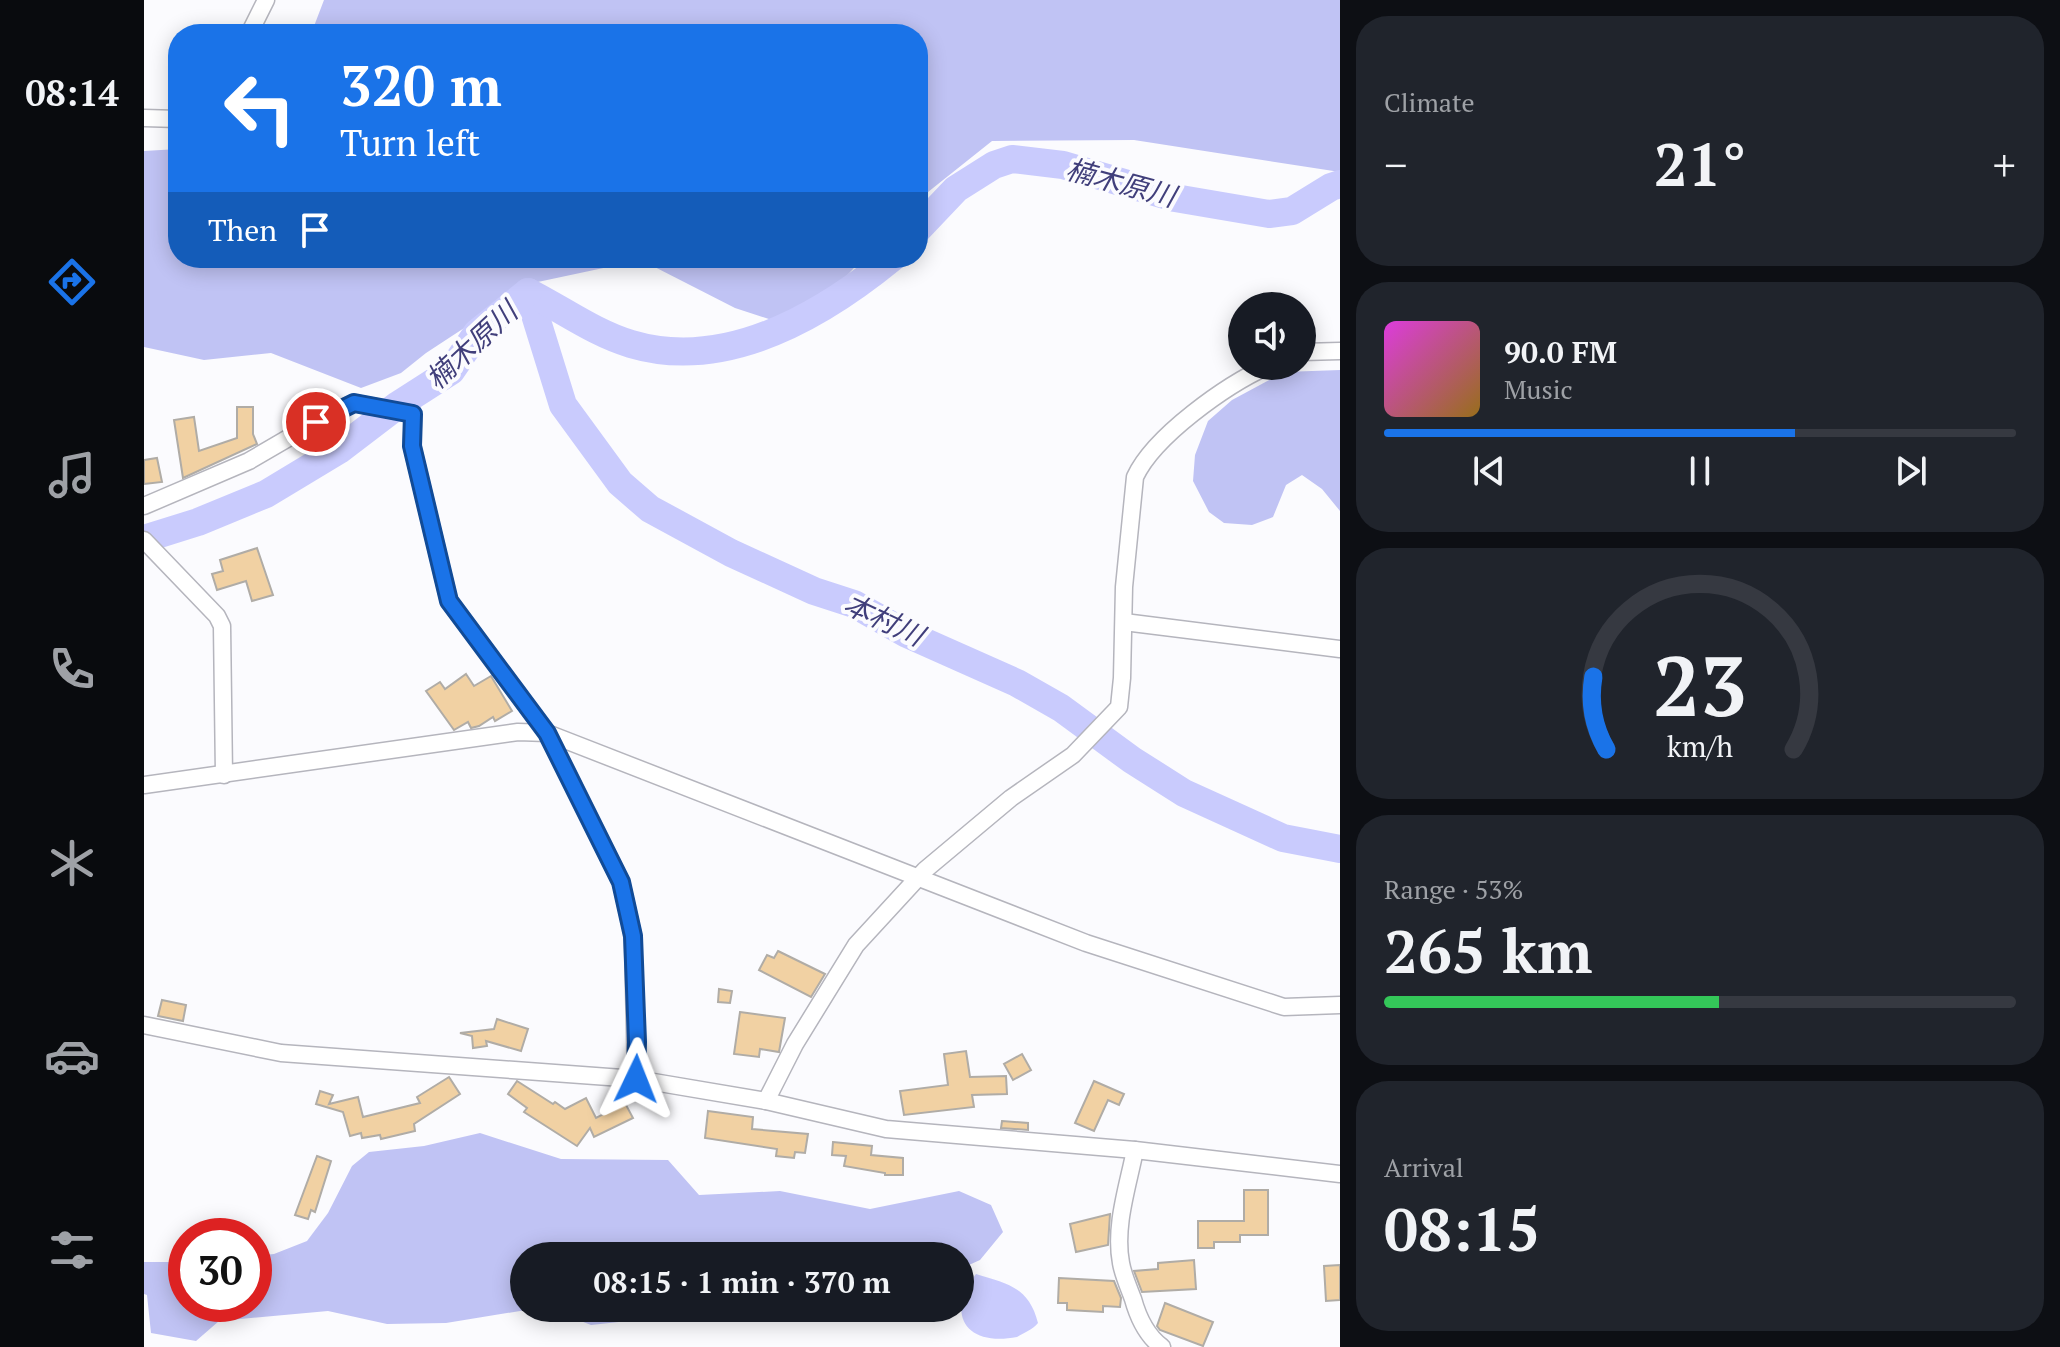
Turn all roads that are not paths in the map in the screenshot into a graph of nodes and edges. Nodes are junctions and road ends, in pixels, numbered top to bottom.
1 (266, 0) edge
2 (254, 24) edge
3 (144, 118) edge
4 (168, 119) edge
5 (1340, 351) edge
6 (1316, 352) edge
7 (1243, 380) edge
8 (144, 506) edge
9 (144, 540) edge
10 (1124, 622) junction
11 (1340, 649) edge
12 (547, 733) junction
13 (224, 775) junction
14 (144, 785) edge
15 (919, 877) junction
16 (1340, 1005) edge
17 (144, 1025) edge
18 (636, 1079) junction
19 (766, 1101) junction
20 (1135, 1150) junction
21 (1340, 1174) edge
22 (1153, 1345) edge

1 - 2 street
3 - 4 street
5 - 6 street
7 - 10 street
8 - 12 street
9 - 13 street
10 - 11 street
10 - 15 street
12 - 13 street
12 - 15 street
12 - 18 street
13 - 14 street
15 - 16 street
15 - 19 street
17 - 18 street
18 - 19 street
19 - 20 street
20 - 21 street
20 - 22 street

